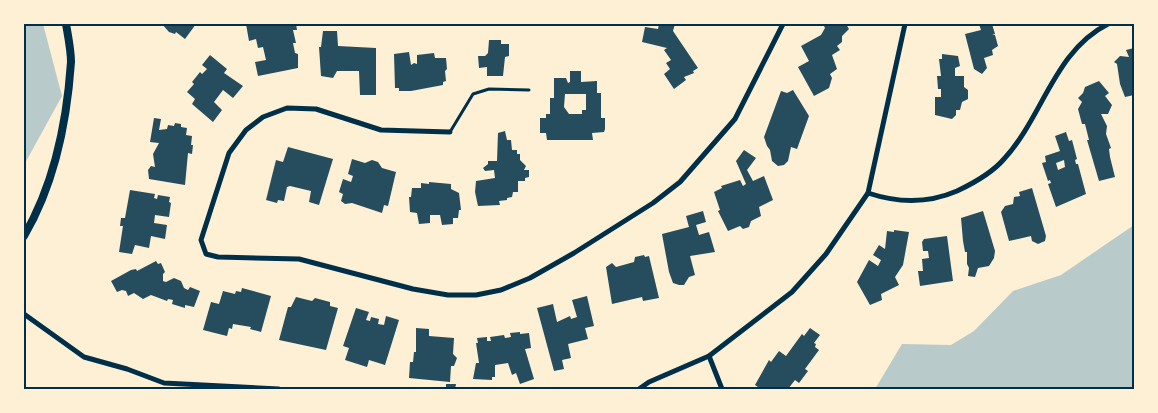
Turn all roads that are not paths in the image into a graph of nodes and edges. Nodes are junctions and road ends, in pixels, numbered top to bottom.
1 (66, 24) edge
2 (783, 24) edge
3 (905, 24) edge
4 (1108, 24) edge
5 (529, 90) dead end
6 (450, 132) joint
7 (868, 193) junction
8 (24, 236) edge
9 (24, 314) edge
10 (710, 356) junction
11 (230, 389) edge
12 (278, 389) edge
13 (639, 389) edge
14 (722, 389) edge

1 - 8 street
2 - 6 street
3 - 7 street
4 - 7 street
5 - 6 lane
7 - 10 street
9 - 11 street
10 - 13 street
10 - 14 street
11 - 12 street

